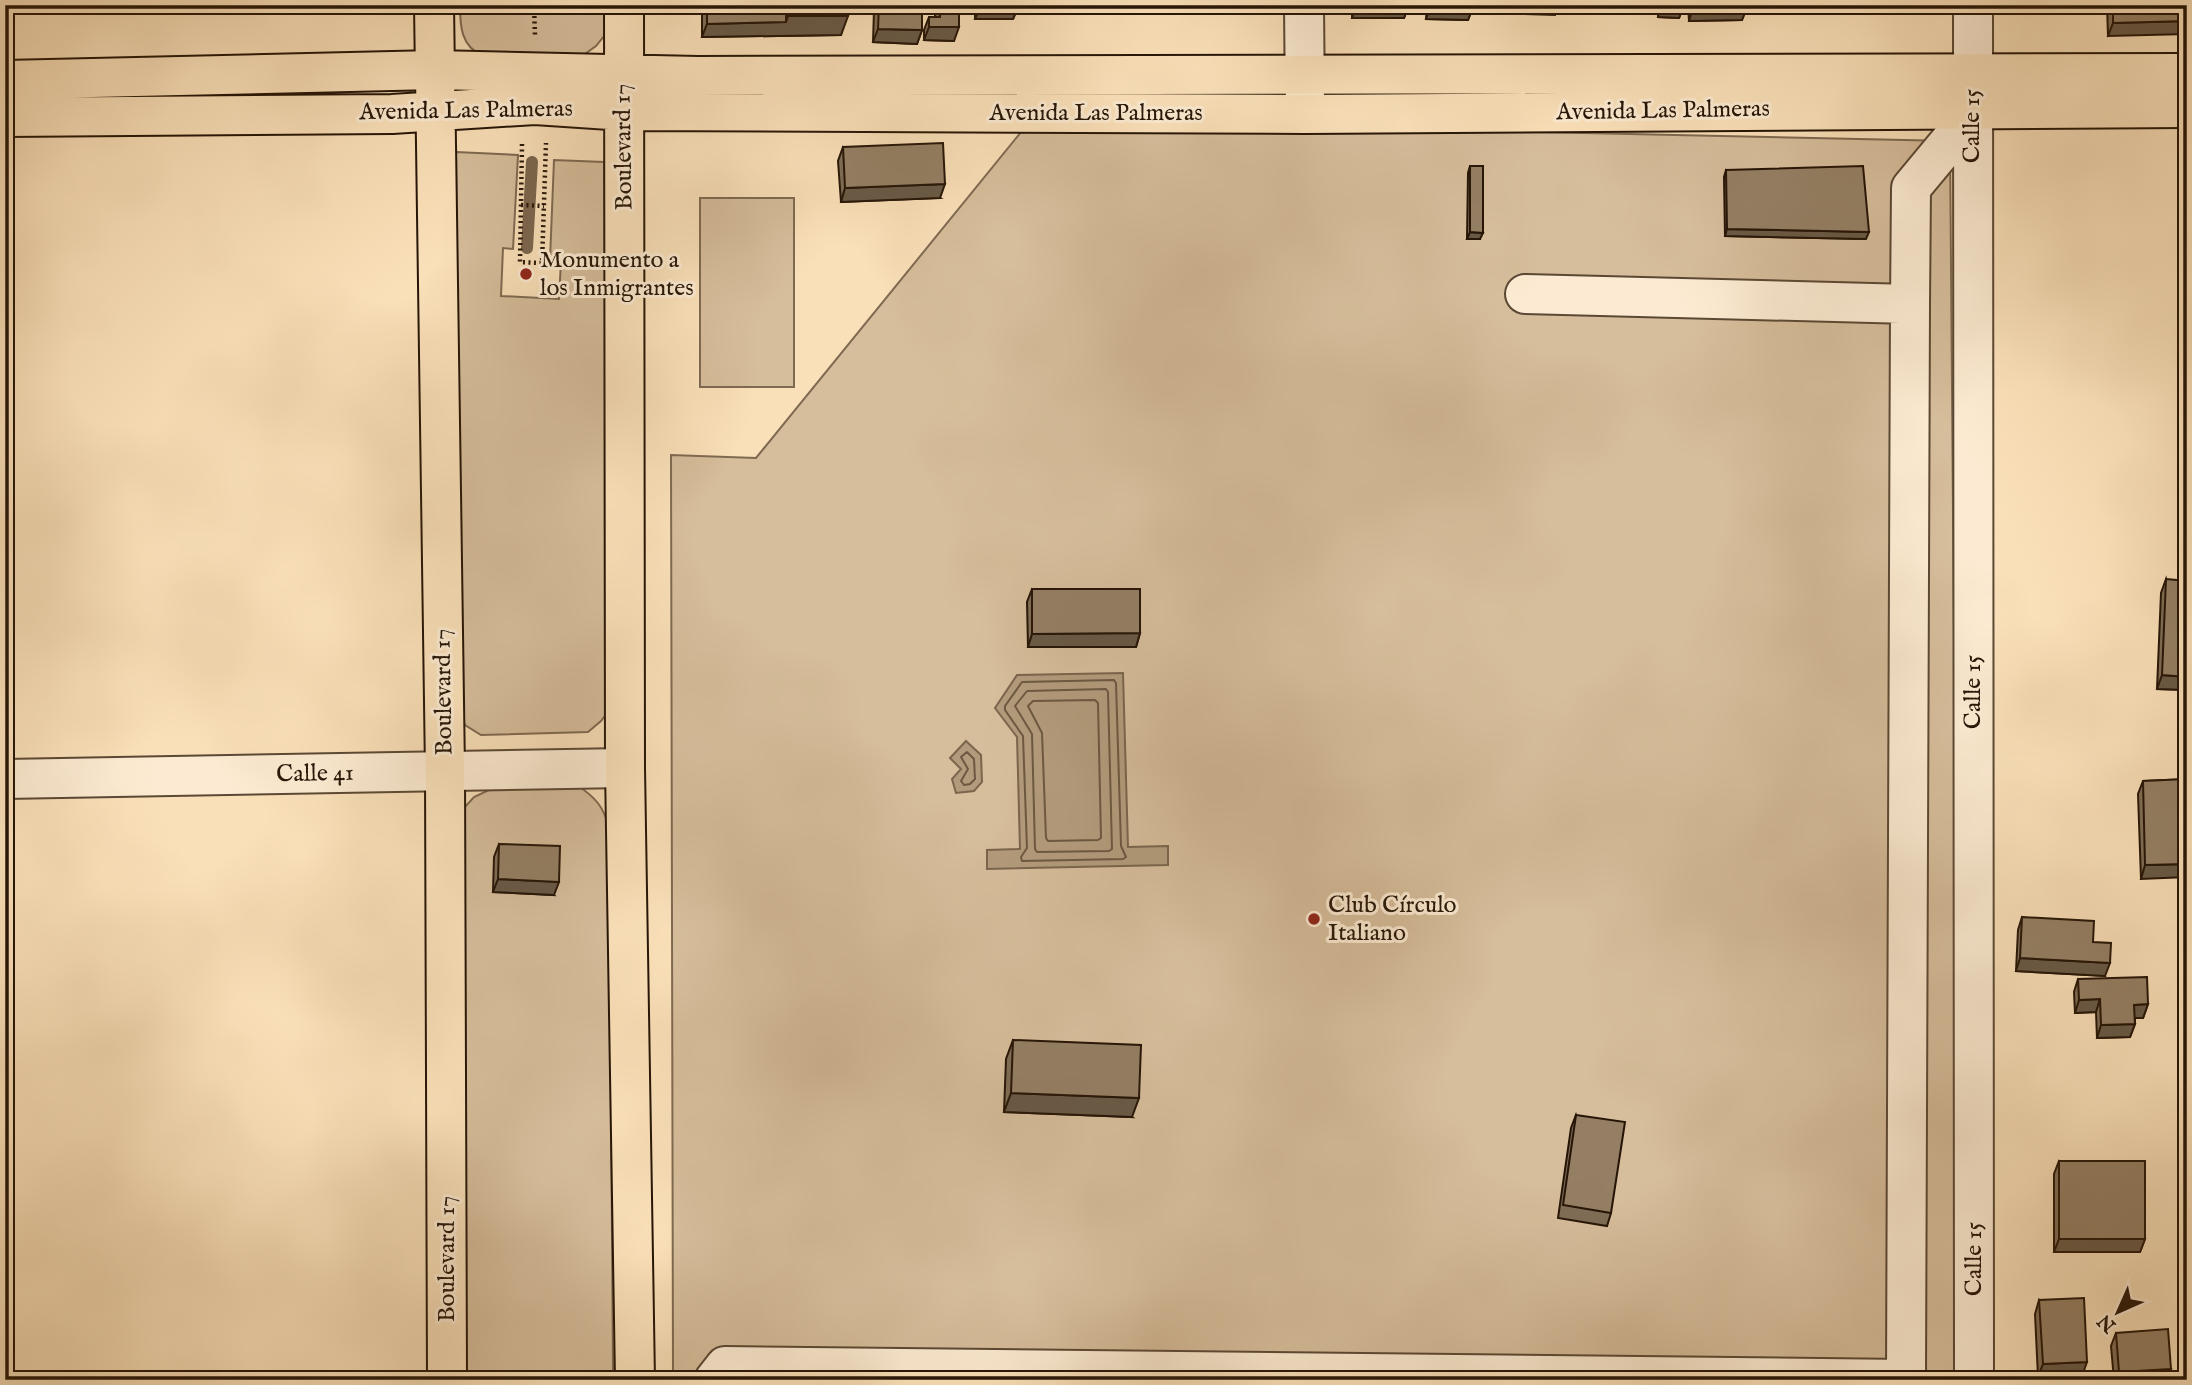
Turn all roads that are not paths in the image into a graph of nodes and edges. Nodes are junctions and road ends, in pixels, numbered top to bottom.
1 (434, 5) edge
2 (624, 5) edge
3 (1304, 5) edge
4 (1973, 5) edge
5 (435, 70) junction
6 (2187, 73) edge
7 (1305, 75) junction
8 (5, 80) edge
9 (1972, 91) junction
10 (624, 93) junction
11 (2187, 108) edge
12 (436, 111) junction
13 (1305, 114) junction
14 (5, 117) edge
15 (1950, 141) dead end
16 (1525, 294) dead end
17 (1910, 304) junction
18 (625, 768) junction
19 (445, 771) junction
20 (5, 779) edge
21 (447, 1380) edge
22 (635, 1380) edge
23 (714, 1380) edge
24 (1974, 1380) edge

1 - 5 main road, Boulevard 17
2 - 10 main road, Boulevard 17
3 - 7 street
4 - 9 street, Calle 15
5 - 8 main road, Avenida Las Palmeras
5 - 10 main road, Avenida Las Palmeras
5 - 12 main road, Boulevard 17
6 - 9 main road, Avenida Las Palmeras
7 - 9 main road, Avenida Las Palmeras
7 - 10 main road, Avenida Las Palmeras
7 - 13 street
9 - 11 main road, Avenida Las Palmeras
9 - 13 main road, Avenida Las Palmeras
9 - 24 street, Calle 15
10 - 12 main road, Avenida Las Palmeras
10 - 13 main road, Avenida Las Palmeras
10 - 18 main road, Boulevard 17
12 - 14 main road, Avenida Las Palmeras
12 - 19 main road, Boulevard 17
15 - 17 street
16 - 17 street
17 - 23 street
18 - 19 street, Calle 41
18 - 22 main road, Boulevard 17
19 - 20 street, Calle 41
19 - 21 main road, Boulevard 17

